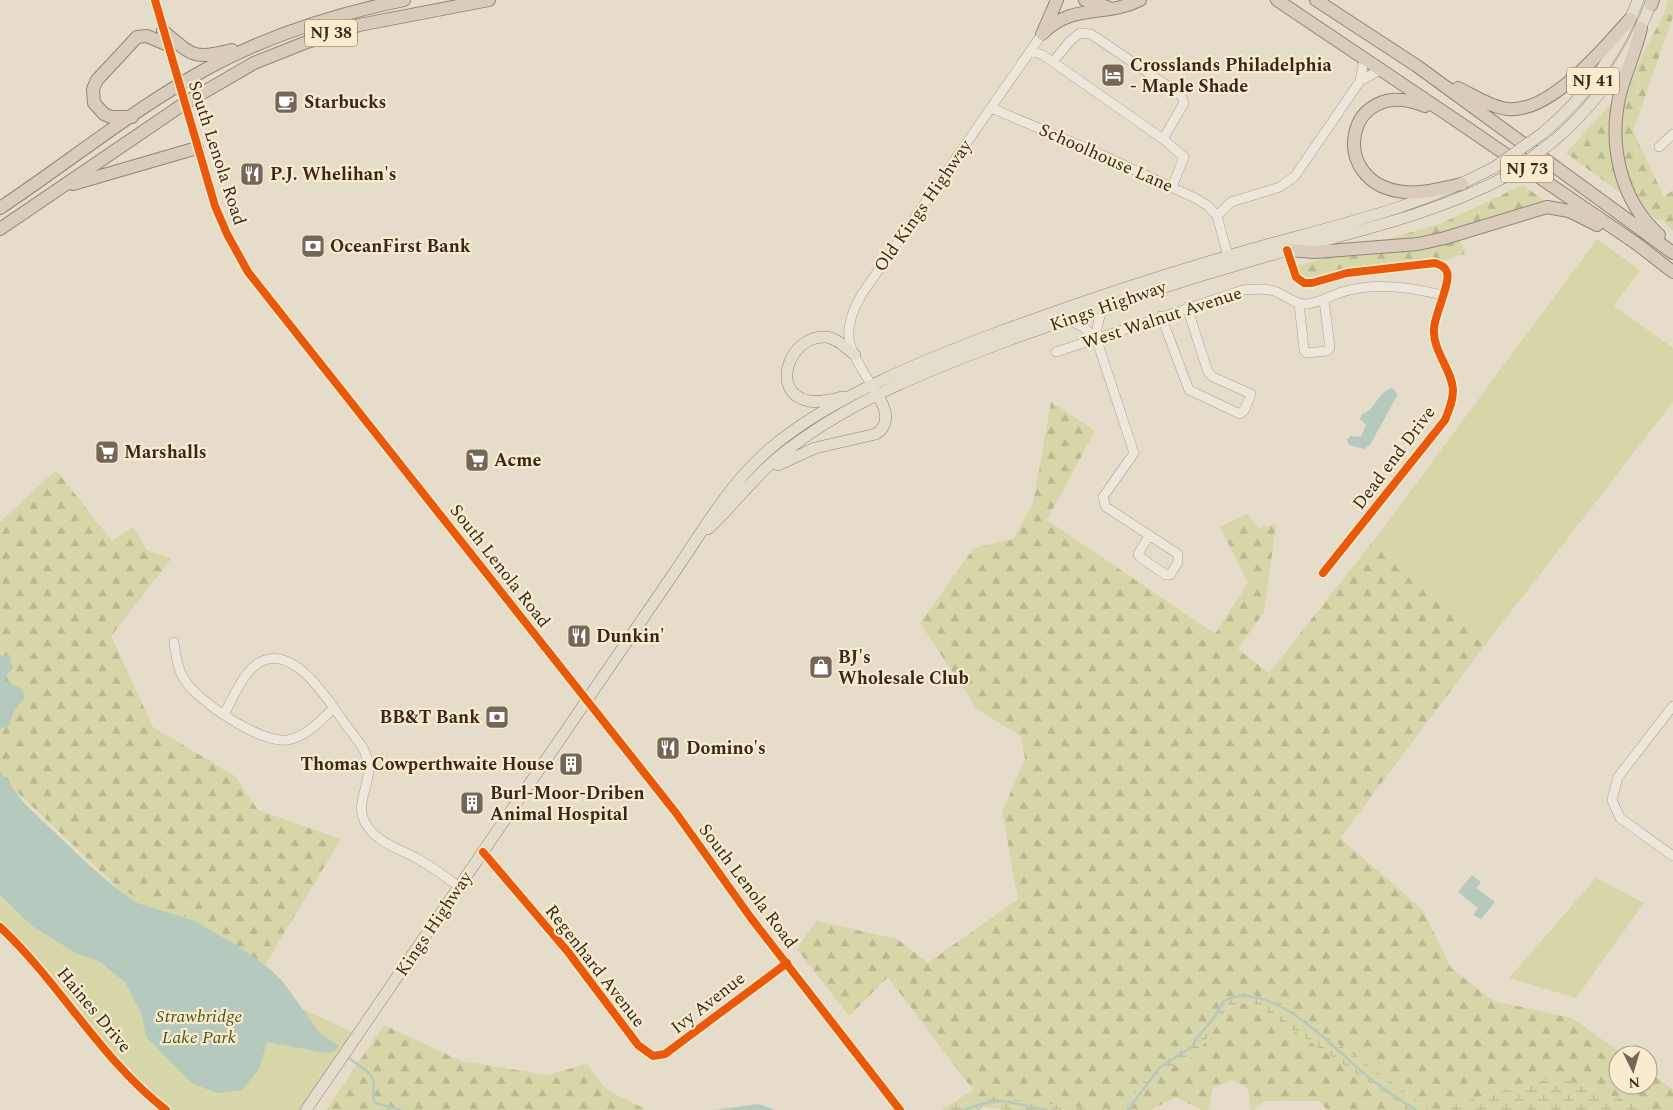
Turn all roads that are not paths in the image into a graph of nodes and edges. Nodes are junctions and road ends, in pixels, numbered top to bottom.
1 (155, 0) edge
2 (404, 0) edge
3 (489, 0) edge
4 (1057, 0) edge
5 (1086, 0) edge
6 (1140, 0) edge
7 (1317, 0) edge
8 (1638, 0) edge
9 (1276, 1) edge
10 (1652, 2) edge
11 (1112, 9) junction
12 (1630, 19) junction
13 (1641, 28) junction
14 (164, 31) junction
15 (1042, 34) junction
16 (258, 44) junction
17 (168, 45) junction
18 (1031, 51) junction
19 (1364, 60) junction
20 (1053, 62) junction
21 (1417, 66) junction
22 (1380, 70) junction
23 (1360, 80) junction
24 (179, 85) junction
25 (184, 102) junction
26 (991, 108) junction
27 (132, 117) junction
28 (1458, 121) junction
29 (1673, 134) edge
30 (1163, 139) junction
31 (1659, 147) dead end
32 (198, 148) junction
33 (1462, 184) junction
34 (1172, 187) junction
35 (61, 188) junction
36 (0, 208) edge
37 (1217, 216) junction
38 (0, 229) edge
39 (1673, 246) edge
40 (1287, 250) junction
41 (1673, 253) edge
42 (1228, 256) junction
43 (1656, 260) junction
44 (1673, 272) edge
45 (1442, 295) junction
46 (1324, 300) junction
47 (1299, 303) junction
48 (1103, 307) junction
49 (1187, 307) junction
50 (1160, 316) junction
51 (1067, 319) junction
52 (1096, 338) junction
53 (1056, 352) dead end
54 (855, 356) junction
55 (875, 391) junction
56 (855, 395) junction
57 (760, 473) junction
58 (1149, 536) junction
59 (698, 539) junction
60 (1323, 574) dead end
61 (174, 642) dead end
62 (587, 702) junction
63 (1673, 706) edge
64 (334, 708) junction
65 (224, 714) junction
66 (483, 852) junction
67 (1673, 856) edge
68 (459, 887) junction
69 (0, 927) edge
70 (787, 963) junction
71 (646, 1051) joint
72 (166, 1110) edge
73 (306, 1110) edge
74 (900, 1110) edge

1 - 14 street, South Lenola Road
2 - 16 highway, NJ 38
3 - 25 highway, NJ 38
4 - 15 highway
5 - 11 highway
6 - 11 highway
7 - 21 highway, NJ 73
8 - 12 main road, Kings Highway / NJ 41
9 - 19 highway, NJ 73
10 - 13 main road, NJ 41
11 - 15 highway
12 - 21 highway
12 - 33 main road, Kings Highway / NJ 41, bridge
13 - 39 highway
13 - 40 main road, Kings Highway / NJ 41, bridge
14 - 16 highway
14 - 17 street, South Lenola Road
15 - 18 street, Old Kings Highway
16 - 24 highway, NJ 38
17 - 24 street, South Lenola Road
17 - 27 highway
18 - 20 street
18 - 26 street, Old Kings Highway
19 - 22 highway, NJ 73
19 - 23 street
20 - 30 street
20 - 30 street
21 - 41 highway, NJ 73
22 - 23 street
22 - 28 highway, NJ 73
23 - 37 street
24 - 25 street, South Lenola Road
24 - 27 highway, NJ 38
25 - 32 street, South Lenola Road
25 - 35 highway, NJ 38
26 - 34 street, Schoolhouse Lane
26 - 54 street, Old Kings Highway
27 - 36 highway, NJ 38
28 - 33 highway
28 - 43 highway, NJ 73
29 - 31 street
30 - 34 street
32 - 35 highway
32 - 62 street, South Lenola Road
33 - 42 main road, Kings Highway / NJ 41
34 - 37 street, Schoolhouse Lane
35 - 38 highway, NJ 38
37 - 42 street
40 - 43 highway
40 - 45 street, Dead end Drive
40 - 48 main road, Kings Highway / NJ 41
42 - 55 main road, Kings Highway / NJ 41
43 - 44 highway, NJ 73
45 - 46 street
45 - 60 street, Dead end Drive
46 - 47 street
46 - 47 street
47 - 49 street, West Walnut Avenue
48 - 51 main road, Kings Highway / NJ 41
48 - 52 street
49 - 50 street, West Walnut Avenue
49 - 50 street
50 - 52 street, West Walnut Avenue
51 - 52 street
51 - 55 main road, Kings Highway / NJ 41
52 - 53 street, West Walnut Avenue
52 - 58 street
54 - 55 street, Old Kings Highway
54 - 56 main road
55 - 56 main road, NJ 41
55 - 57 main road, Kings Highway / NJ 41
55 - 57 main road
56 - 59 main road, Kings Highway / NJ 41
57 - 59 main road, Kings Highway / NJ 41
58 - 58 street
59 - 62 main road, Kings Highway
61 - 65 street
62 - 66 main road, Kings Highway
62 - 70 street, South Lenola Road
63 - 67 street
64 - 65 street
64 - 65 street
64 - 68 street
66 - 68 main road, Kings Highway
66 - 71 street, Regenhard Avenue
68 - 73 main road, Kings Highway
69 - 72 street, Haines Drive
70 - 71 street, Ivy Avenue
70 - 74 street, South Lenola Road

